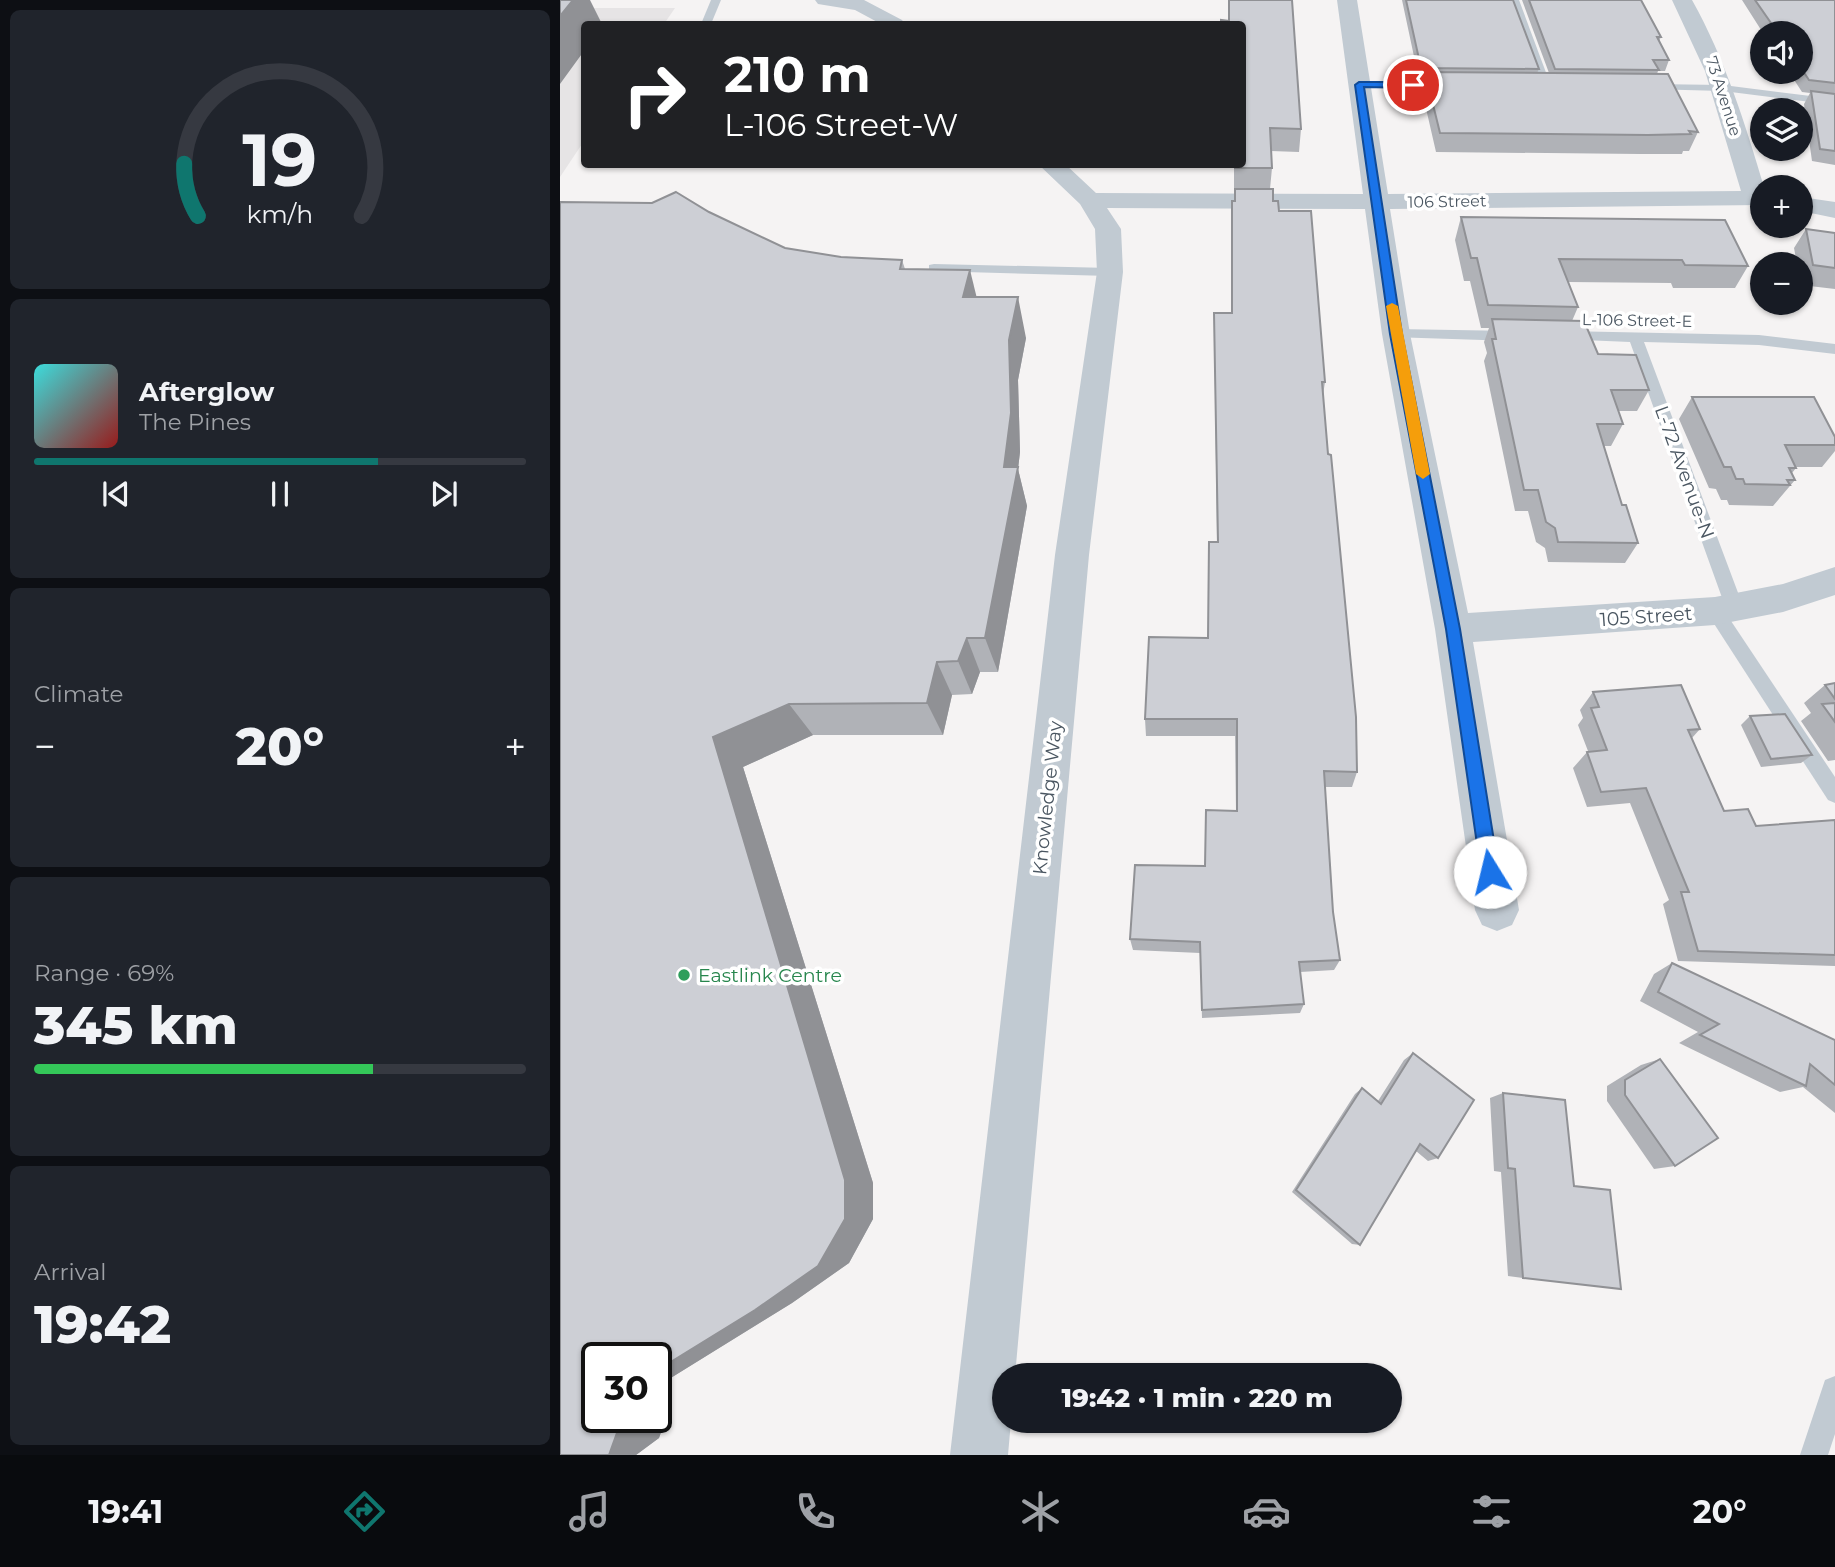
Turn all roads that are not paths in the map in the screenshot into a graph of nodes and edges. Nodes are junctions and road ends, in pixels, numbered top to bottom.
1 (716, 0) edge
2 (825, 0) edge
3 (1347, 0) edge
4 (1514, 0) edge
5 (1682, 0) edge
6 (707, 21) edge
7 (889, 21) edge
8 (1359, 85) junction
9 (1466, 86) edge
10 (1533, 86) edge
11 (1546, 86) junction
12 (1560, 86) edge
13 (1642, 87) edge
14 (1723, 88) junction
15 (1835, 102) edge
16 (1054, 168) edge
17 (1751, 175) edge
18 (1750, 197) edge
19 (1090, 200) junction
20 (1377, 202) junction
21 (1813, 206) edge
22 (1835, 210) edge
23 (934, 268) edge
24 (1110, 272) junction
25 (1396, 334) junction
26 (1635, 337) junction
27 (1835, 349) edge
28 (1835, 581) edge
29 (1725, 609) junction
30 (1453, 629) junction
31 (1835, 793) edge
32 (1497, 910) dead end
33 (1835, 1390) edge
34 (979, 1455) edge
35 (1814, 1455) edge

1 - 6 lane
2 - 7 street
3 - 8 street
4 - 11 lane
5 - 14 street, 73 Avenue
8 - 9 lane
8 - 20 street
10 - 11 lane
11 - 12 lane
13 - 14 lane
14 - 15 lane
14 - 17 street, 73 Avenue
16 - 19 street, Knowledge Way
18 - 20 street, 106 Street
19 - 20 street, 106 Street
19 - 24 street, Knowledge Way
20 - 25 street
21 - 22 street
23 - 24 lane
24 - 34 street, Knowledge Way
25 - 26 lane, L-106 Street-E
25 - 30 street
26 - 27 lane, L-106 Street-E
26 - 29 lane, L-72 Avenue-N
28 - 29 street, 105 Street
29 - 30 street, 105 Street
29 - 31 lane, L-72 Avenue-N
30 - 32 street
33 - 35 lane

